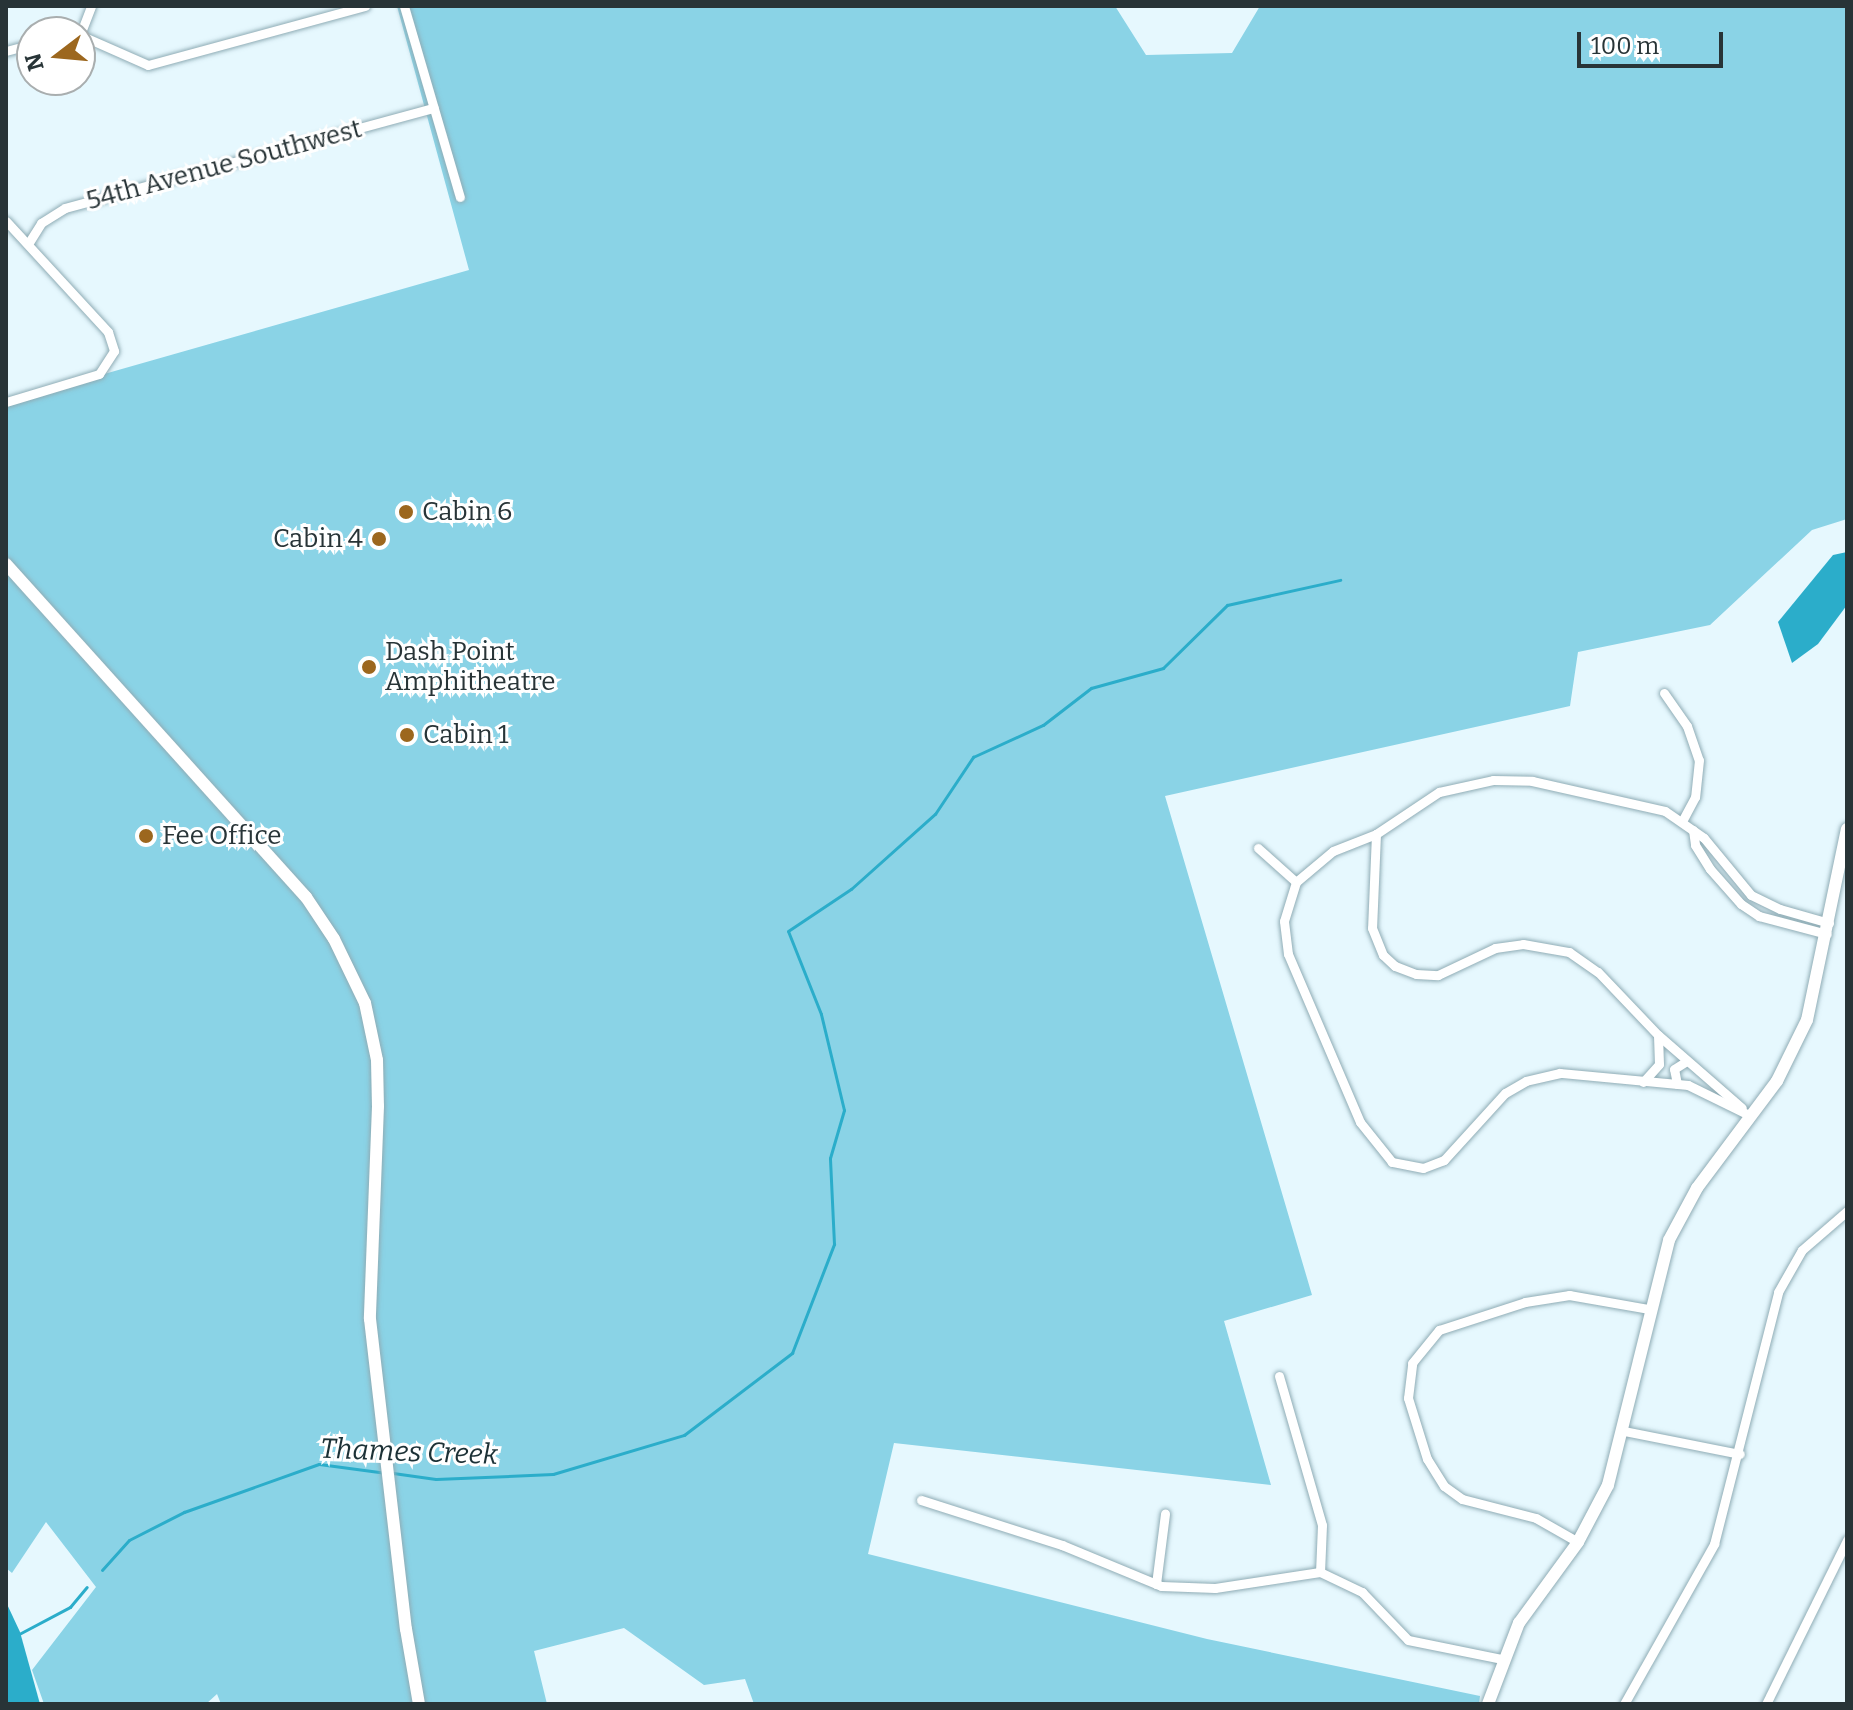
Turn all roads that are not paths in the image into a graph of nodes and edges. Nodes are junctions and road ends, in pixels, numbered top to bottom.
1 (365, 6) edge
2 (404, 6) edge
3 (96, 42) edge
4 (434, 108) junction
5 (460, 197) dead end
6 (6, 221) edge
7 (28, 244) junction
8 (6, 402) edge
9 (6, 564) edge
10 (1664, 693) dead end
11 (1683, 820) junction
12 (1847, 829) edge
13 (1693, 830) junction
14 (1376, 834) junction
15 (1258, 848) dead end
16 (1296, 882) junction
17 (1828, 928) junction
18 (1658, 1035) junction
19 (1687, 1061) junction
20 (1643, 1082) junction
21 (1677, 1084) junction
22 (1751, 1116) junction
23 (1847, 1211) edge
24 (1648, 1309) junction
25 (1279, 1376) dead end
26 (1624, 1431) junction
27 (1740, 1454) junction
28 (921, 1500) dead end
29 (1165, 1514) dead end
30 (1847, 1540) edge
31 (1578, 1542) junction
32 (1320, 1572) junction
33 (1156, 1584) junction
34 (1501, 1659) junction
35 (419, 1704) edge
36 (1488, 1704) edge
37 (1624, 1704) edge
38 (1766, 1704) edge

1 - 3 street
2 - 4 street
4 - 5 street
4 - 7 street, 54th Avenue Southwest
6 - 7 street
7 - 8 street
9 - 35 main road
10 - 11 street
11 - 13 street
11 - 14 street
12 - 17 main road
13 - 17 street
13 - 17 street
14 - 16 street
14 - 18 street
15 - 16 street
16 - 20 street
17 - 22 main road
18 - 19 street
18 - 20 street
19 - 21 street
19 - 22 street
20 - 21 street
21 - 22 street
22 - 24 main road
23 - 27 street
24 - 26 main road
24 - 31 street
25 - 32 street
26 - 27 street
26 - 31 main road
27 - 37 street
28 - 33 street
29 - 33 street
30 - 38 street
31 - 34 main road
32 - 33 street
32 - 34 street
34 - 36 main road

